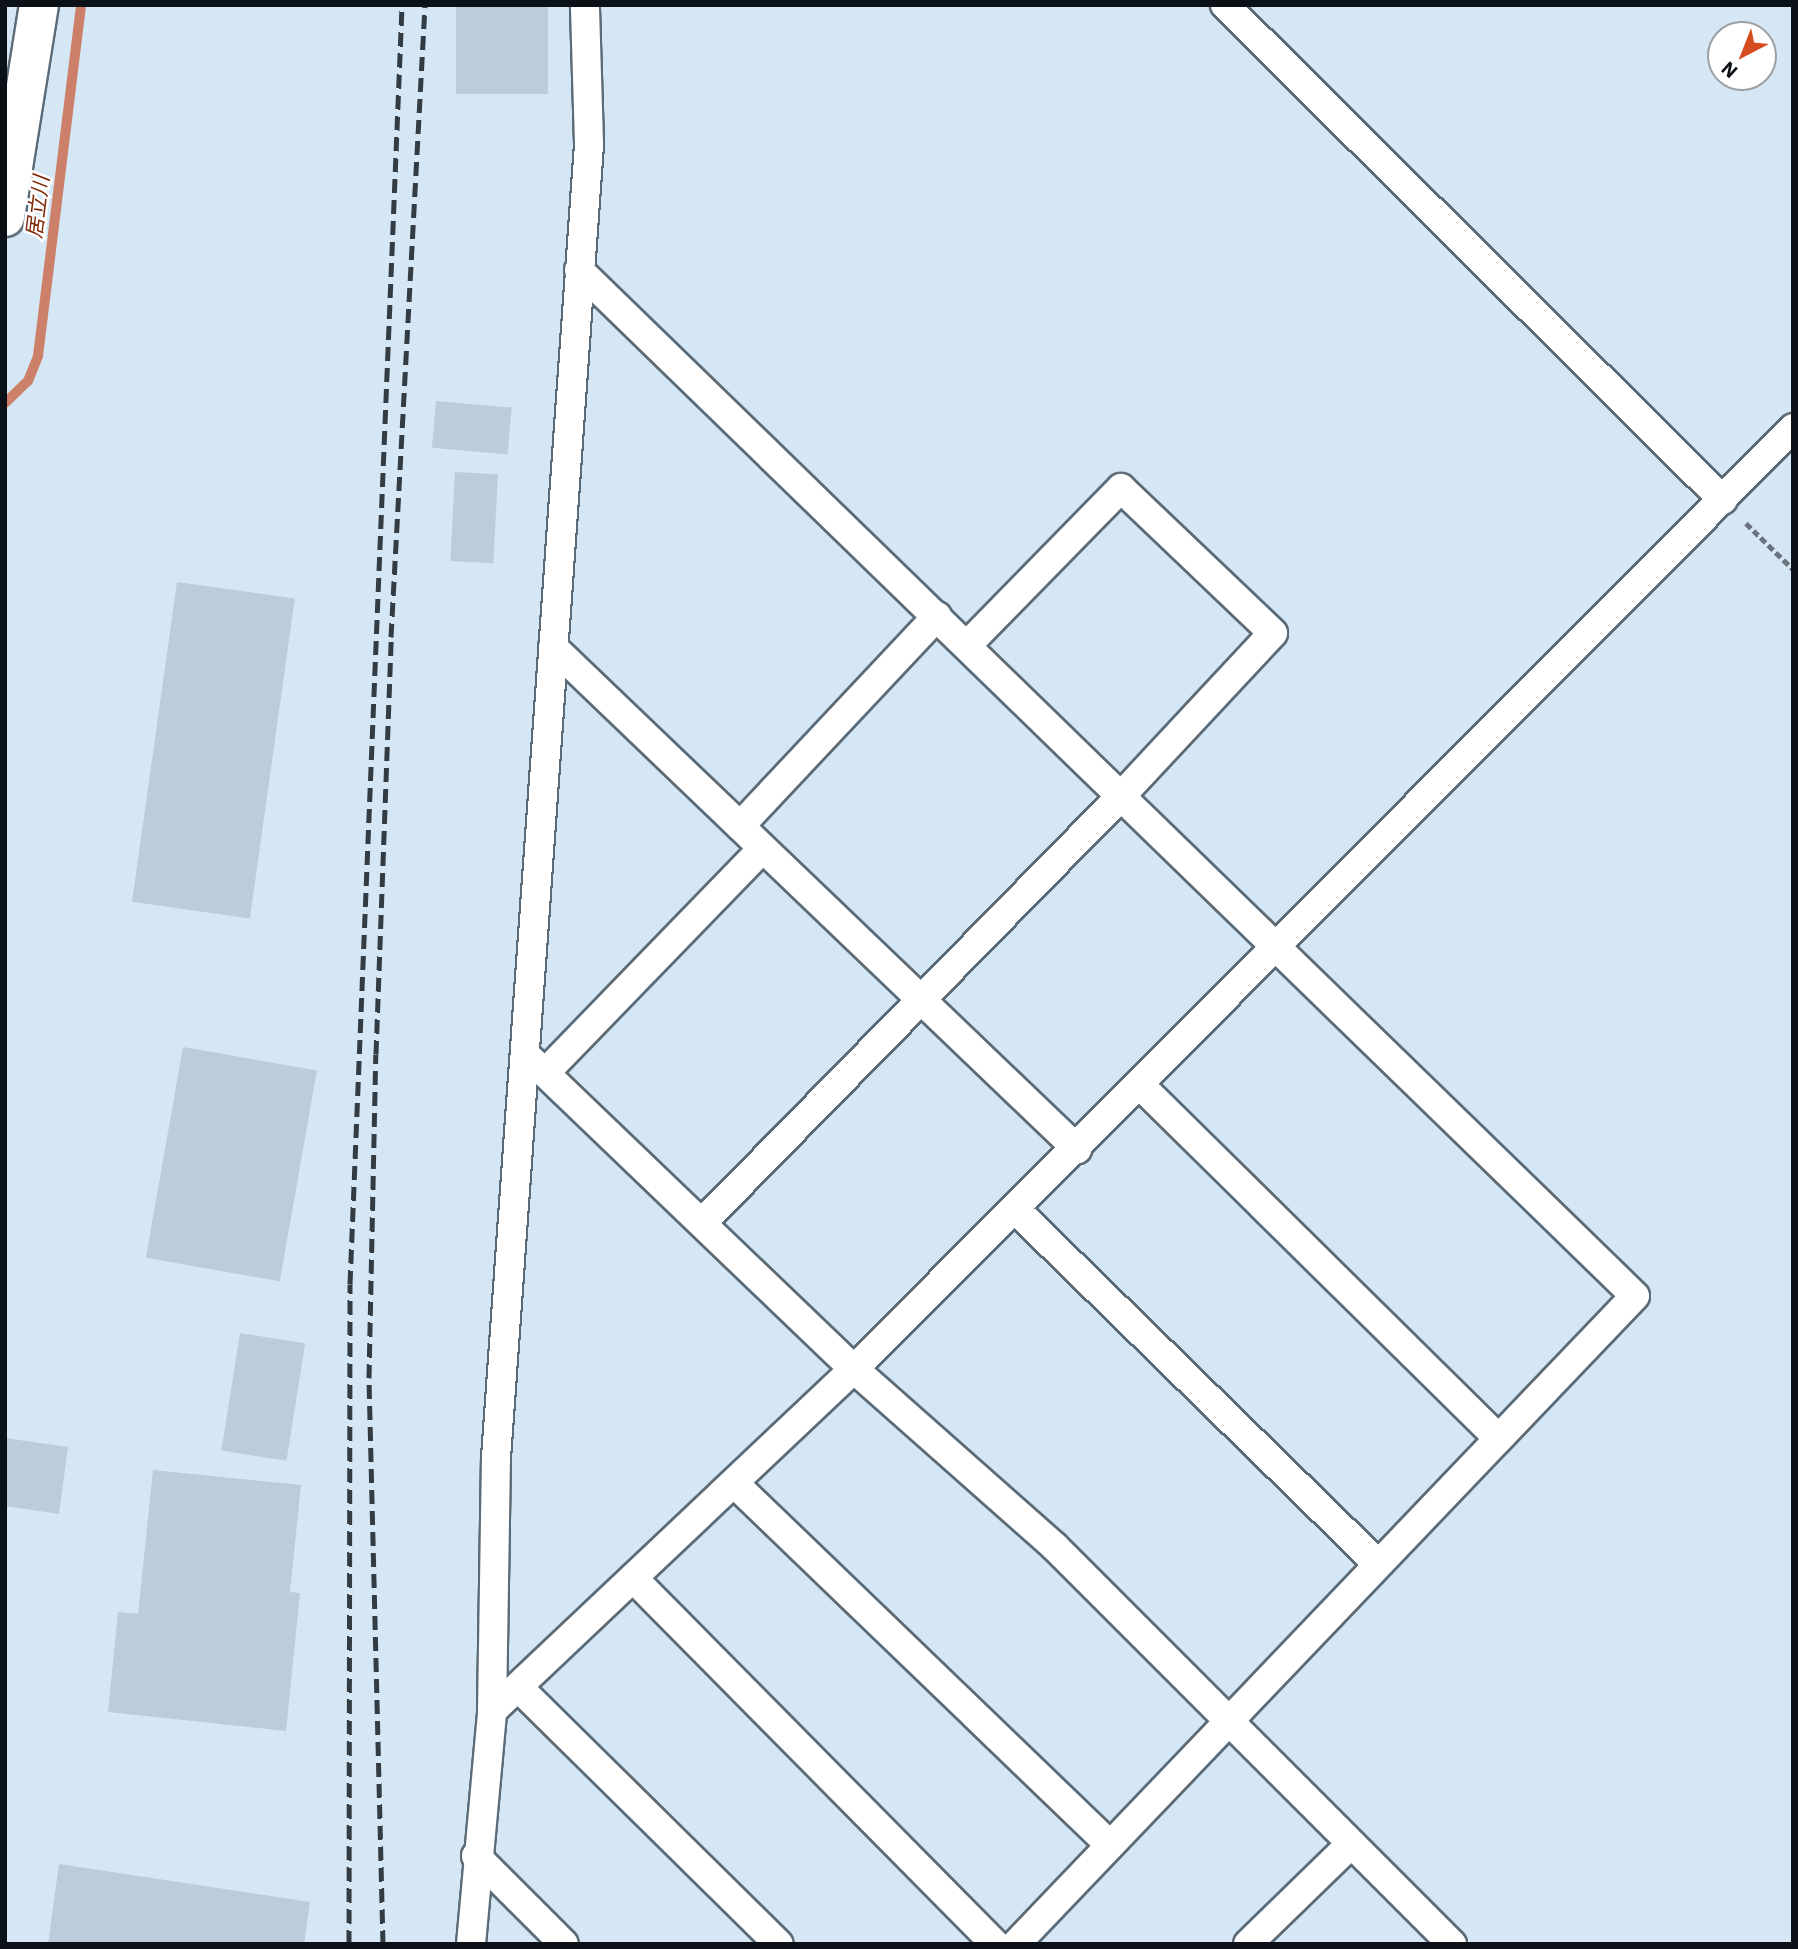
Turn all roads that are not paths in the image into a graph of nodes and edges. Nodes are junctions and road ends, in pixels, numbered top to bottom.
1 (39, 5) edge
2 (585, 5) edge
3 (1225, 5) edge
4 (5, 218) edge
5 (579, 270) junction
6 (1793, 428) edge
7 (1723, 500) junction
8 (937, 617) junction
9 (967, 645) junction
10 (553, 647) junction
11 (1122, 795) junction
12 (740, 826) junction
13 (762, 848) junction
14 (1280, 947) junction
15 (921, 999) junction
16 (525, 1054) junction
17 (545, 1073) junction
18 (1141, 1086) junction
19 (1077, 1149) junction
20 (1016, 1210) junction
21 (702, 1223) junction
22 (854, 1369) junction
23 (1498, 1438) junction
24 (734, 1483) junction
25 (1377, 1563) junction
26 (633, 1578) junction
27 (518, 1687) junction
28 (492, 1711) junction
29 (1229, 1716) junction
30 (1109, 1844) junction
31 (1351, 1844) junction
32 (476, 1856) junction
33 (471, 1944) edge
34 (564, 1944) edge
35 (779, 1944) edge
36 (995, 1944) edge
37 (1016, 1944) edge
38 (1248, 1944) edge
39 (1452, 1944) edge

1 - 4 main road
2 - 5 street
3 - 7 street
5 - 8 street
5 - 10 street
6 - 7 street
7 - 14 street
8 - 9 street
8 - 12 street
9 - 11 street
9 - 11 street
10 - 12 street
10 - 16 street
11 - 14 street
11 - 15 street
12 - 13 street
13 - 15 street
13 - 17 street
14 - 18 street
14 - 23 street
15 - 19 street
15 - 21 street
16 - 17 street
16 - 28 street
17 - 21 street
18 - 19 street
18 - 23 street
19 - 20 street
20 - 22 street
20 - 25 street
21 - 22 street
22 - 24 street
22 - 29 street
23 - 25 street
24 - 26 street
24 - 30 street
25 - 29 street
26 - 27 street
26 - 36 street
27 - 28 street
27 - 35 street
28 - 32 street
29 - 30 street
29 - 31 street
30 - 37 street
31 - 38 street
31 - 39 street
32 - 33 street
32 - 34 street

